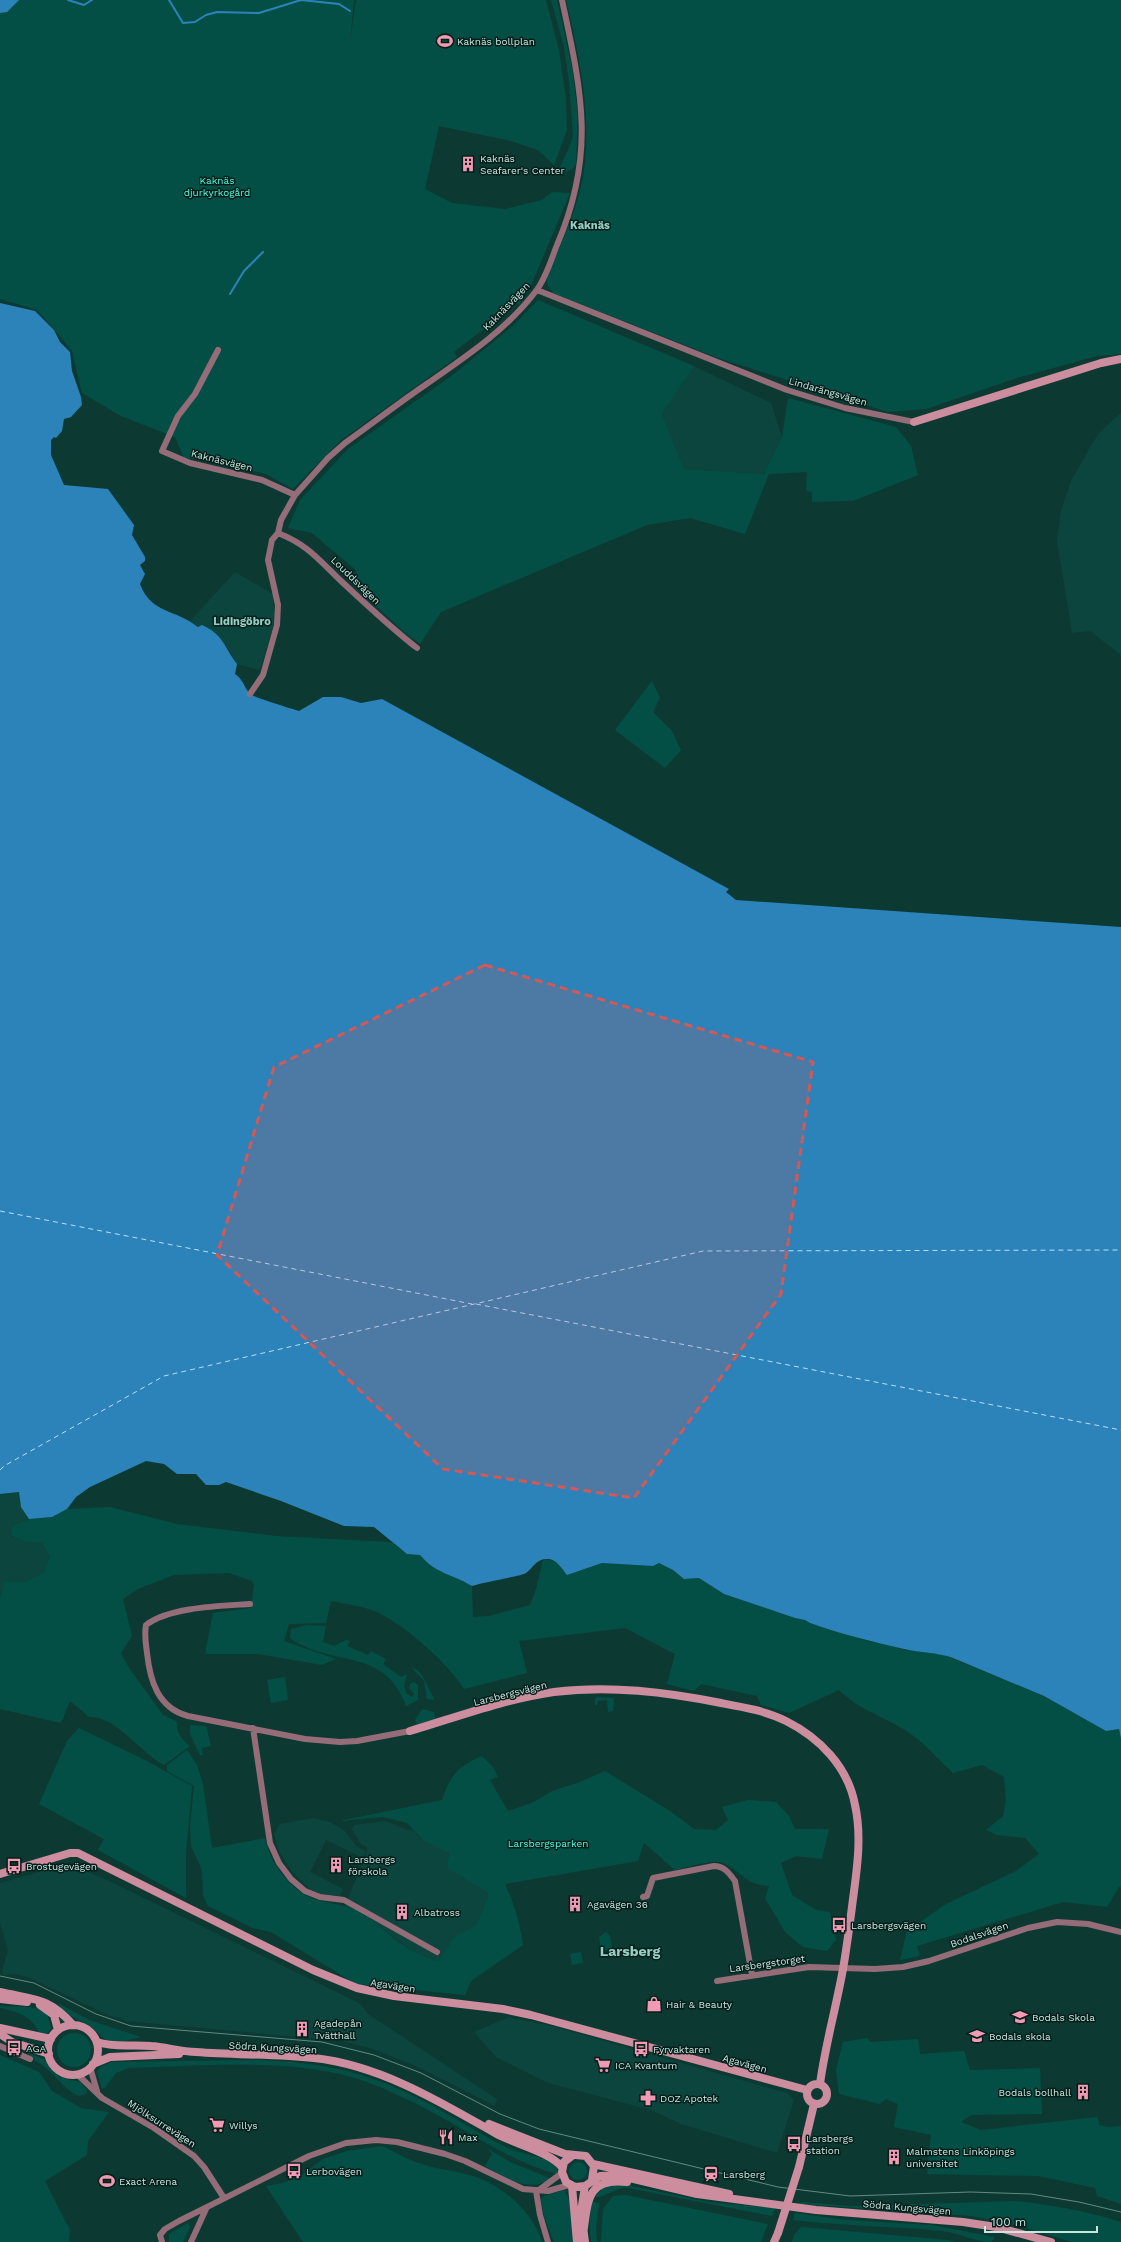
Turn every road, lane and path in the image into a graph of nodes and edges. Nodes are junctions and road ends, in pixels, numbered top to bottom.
1 (562, 0) edge
2 (537, 290) junction
3 (218, 350) dead end
4 (1121, 359) edge
5 (914, 422) joint
6 (295, 495) junction
7 (278, 533) junction
8 (417, 648) dead end
9 (250, 694) dead end
10 (250, 1604) dead end
11 (253, 1728) junction
12 (410, 1731) joint
13 (0, 1874) edge
14 (643, 1897) dead end
15 (1121, 1932) edge
16 (437, 1952) dead end
17 (843, 1969) junction
18 (752, 1974) junction
19 (717, 1981) dead end
20 (0, 1992) edge
21 (0, 2000) edge
22 (73, 2025) junction
23 (0, 2028) edge
24 (58, 2030) junction
25 (0, 2034) edge
26 (51, 2039) junction
27 (97, 2042) junction
28 (0, 2046) edge
29 (193, 2052) junction
30 (49, 2054) junction
31 (30, 2059) dead end
32 (92, 2066) junction
33 (77, 2074) junction
34 (820, 2084) junction
35 (807, 2090) junction
36 (97, 2091) junction
37 (814, 2104) junction
38 (460, 2113) junction
39 (573, 2155) junction
40 (593, 2164) junction
41 (562, 2170) junction
42 (592, 2180) junction
43 (570, 2185) junction
44 (585, 2186) junction
45 (663, 2187) junction
46 (536, 2191) junction
47 (224, 2198) junction
48 (759, 2201) junction
49 (207, 2208) junction
50 (584, 2238) edge
51 (162, 2242) edge
52 (191, 2242) edge
53 (548, 2242) edge
54 (577, 2242) edge
55 (774, 2242) edge
56 (1051, 2242) edge

1 - 2 street, Kaknäsvägen
2 - 5 street, Lindarängsvägen
2 - 6 street, Kaknäsvägen
3 - 6 street, Kaknäsvägen
4 - 5 street, Lindarängsvägen
6 - 7 street, Kaknäsvägen
7 - 8 street, Louddsvägen
7 - 9 street, Kaknäsvägen
10 - 11 street, Larsbergsvägen
11 - 12 street, Larsbergsvägen
11 - 16 street
12 - 17 street, Larsbergsvägen
13 - 35 street, Agavägen
14 - 18 street
15 - 17 street, Bodalsvägen
17 - 18 street, Larsbergstorget
17 - 34 street, Larsbergsvägen
18 - 19 street, Larsbergstorget
20 - 22 street
21 - 24 street
22 - 24 street
22 - 27 street
23 - 26 street
24 - 26 street
25 - 30 street
26 - 30 street
27 - 29 street, Södra Kungsvägen
27 - 32 street
28 - 31 street
29 - 32 street, Södra Kungsvägen
29 - 38 street, Södra Kungsvägen
30 - 33 street
32 - 33 street, Södra Kungsvägen
32 - 36 street
33 - 36 street, Mjölksurrevägen
34 - 35 street
34 - 37 street
35 - 37 street
36 - 47 street, Mjölksurrevägen
37 - 55 street, bridge
38 - 39 street, Södra Kungsvägen
38 - 41 street, Södra Kungsvägen
39 - 40 street, Södra Kungsvägen
39 - 41 street
40 - 42 street
40 - 48 street, Södra Kungsvägen
41 - 43 street, Södra Kungsvägen
41 - 46 street
42 - 44 street, Södra Kungsvägen
42 - 45 street, Södra Kungsvägen
43 - 44 street
43 - 46 street
43 - 54 street
44 - 50 street
45 - 48 street, Södra Kungsvägen
45 - 50 street
46 - 47 street
46 - 53 street
47 - 49 street
48 - 56 street, Södra Kungsvägen
49 - 51 street
49 - 52 street

